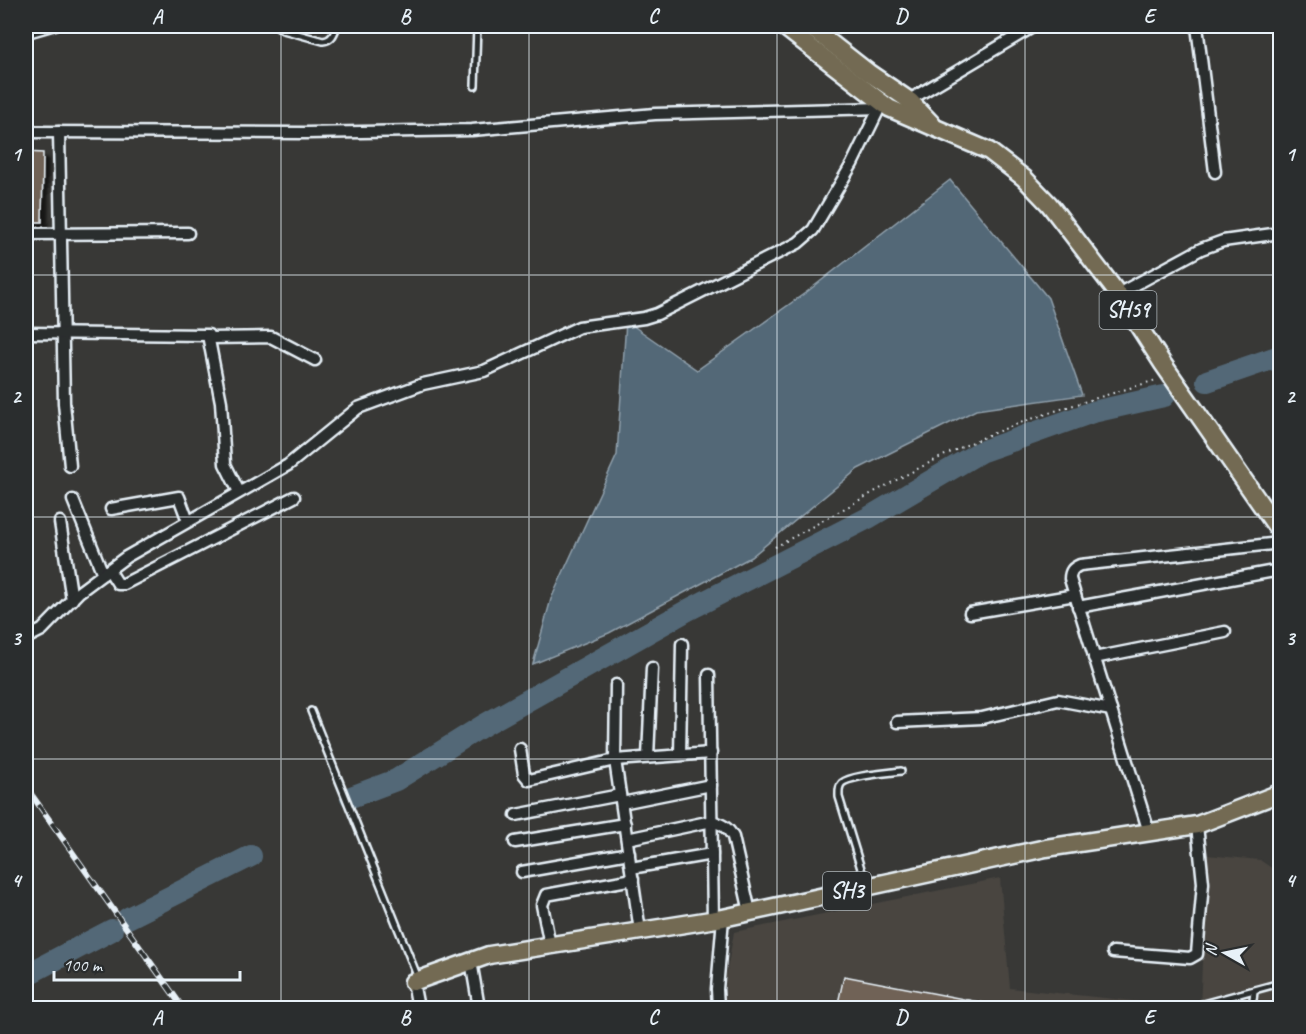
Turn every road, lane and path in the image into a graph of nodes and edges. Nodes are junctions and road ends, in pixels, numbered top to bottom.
1 (57, 26) edge
2 (277, 26) edge
3 (337, 26) edge
4 (477, 26) edge
5 (783, 26) edge
6 (809, 26) edge
7 (1034, 26) edge
8 (1197, 26) edge
9 (26, 35) edge
10 (475, 86) dead end
11 (910, 100) junction
12 (884, 109) junction
13 (936, 129) junction
14 (26, 132) edge
15 (59, 132) junction
16 (1215, 172) dead end
17 (188, 233) dead end
18 (1281, 233) edge
19 (26, 234) edge
20 (61, 234) junction
21 (1118, 294) junction
22 (26, 333) edge
23 (63, 334) junction
24 (209, 338) junction
25 (315, 360) dead end
26 (1171, 375) junction
27 (70, 466) dead end
28 (239, 492) junction
29 (294, 497) dead end
30 (73, 500) dead end
31 (111, 509) dead end
32 (188, 521) junction
33 (60, 522) dead end
34 (1281, 532) edge
35 (1281, 543) edge
36 (775, 547) dead end
37 (1281, 570) edge
38 (106, 572) junction
39 (1075, 595) junction
40 (72, 600) junction
41 (1078, 607) junction
42 (970, 613) dead end
43 (1225, 632) dead end
44 (26, 638) edge
45 (682, 644) dead end
46 (1094, 658) junction
47 (651, 668) dead end
48 (709, 675) dead end
49 (616, 685) dead end
50 (1111, 710) junction
51 (311, 711) dead end
52 (897, 722) dead end
53 (520, 749) dead end
54 (711, 753) junction
55 (680, 755) junction
56 (648, 757) junction
57 (615, 760) junction
58 (901, 771) dead end
59 (711, 785) junction
60 (1281, 793) edge
61 (621, 799) junction
62 (516, 815) dead end
63 (712, 820) junction
64 (624, 824) junction
65 (1197, 825) junction
66 (1149, 832) junction
67 (627, 838) junction
68 (515, 842) dead end
69 (629, 853) junction
70 (712, 854) junction
71 (631, 868) junction
72 (522, 872) dead end
73 (633, 879) junction
74 (867, 887) junction
75 (750, 912) junction
76 (718, 919) junction
77 (640, 931) junction
78 (550, 945) junction
79 (1113, 952) dead end
80 (471, 961) junction
81 (415, 981) junction
82 (1281, 983) edge
83 (1254, 992) junction
84 (418, 1008) edge
85 (479, 1008) edge
86 (718, 1008) edge
87 (1188, 1008) edge
88 (1252, 1008) edge

1 - 9 lane
2 - 3 lane
4 - 10 lane
5 - 12 main road, SH59
6 - 11 main road, SH59
7 - 11 street
8 - 16 street
11 - 12 street
11 - 13 main road, SH59
12 - 13 main road, SH59
12 - 15 street
12 - 28 street
13 - 21 main road, SH59
14 - 15 street
15 - 20 street
17 - 20 street
18 - 21 street
19 - 20 street
20 - 23 street
21 - 26 main road, SH59
22 - 23 street
23 - 24 street
23 - 27 street
24 - 25 street
24 - 28 street
26 - 34 main road, SH59
26 - 36 path
28 - 32 street
29 - 38 street
30 - 38 street
31 - 32 street
32 - 38 street
33 - 40 street
35 - 39 street
37 - 41 street
38 - 40 street
39 - 41 street
39 - 42 street
40 - 44 street
41 - 46 street
43 - 46 street
45 - 55 street
46 - 50 street
47 - 56 street
48 - 54 street
49 - 57 street
50 - 52 street
50 - 66 street
51 - 81 lane
53 - 57 street
54 - 55 street
54 - 59 street
55 - 56 street
56 - 57 street
57 - 61 street
58 - 74 lane
59 - 61 street
59 - 63 street
60 - 65 main road, SH3
61 - 62 street
61 - 64 street
63 - 67 street
63 - 70 street
63 - 75 street
64 - 67 street
64 - 68 street
65 - 66 main road, SH3
65 - 79 street
66 - 74 main road, SH3
67 - 69 street
69 - 71 street
69 - 72 street
70 - 71 street
70 - 76 street
71 - 73 street
73 - 77 street
73 - 78 street
74 - 75 main road, SH3
75 - 76 main road, SH3
76 - 77 main road, SH3
76 - 86 street
77 - 78 main road, SH3
78 - 80 main road, SH3
80 - 81 main road, SH3
80 - 85 street
81 - 84 street
82 - 83 lane
83 - 87 lane
83 - 88 lane

